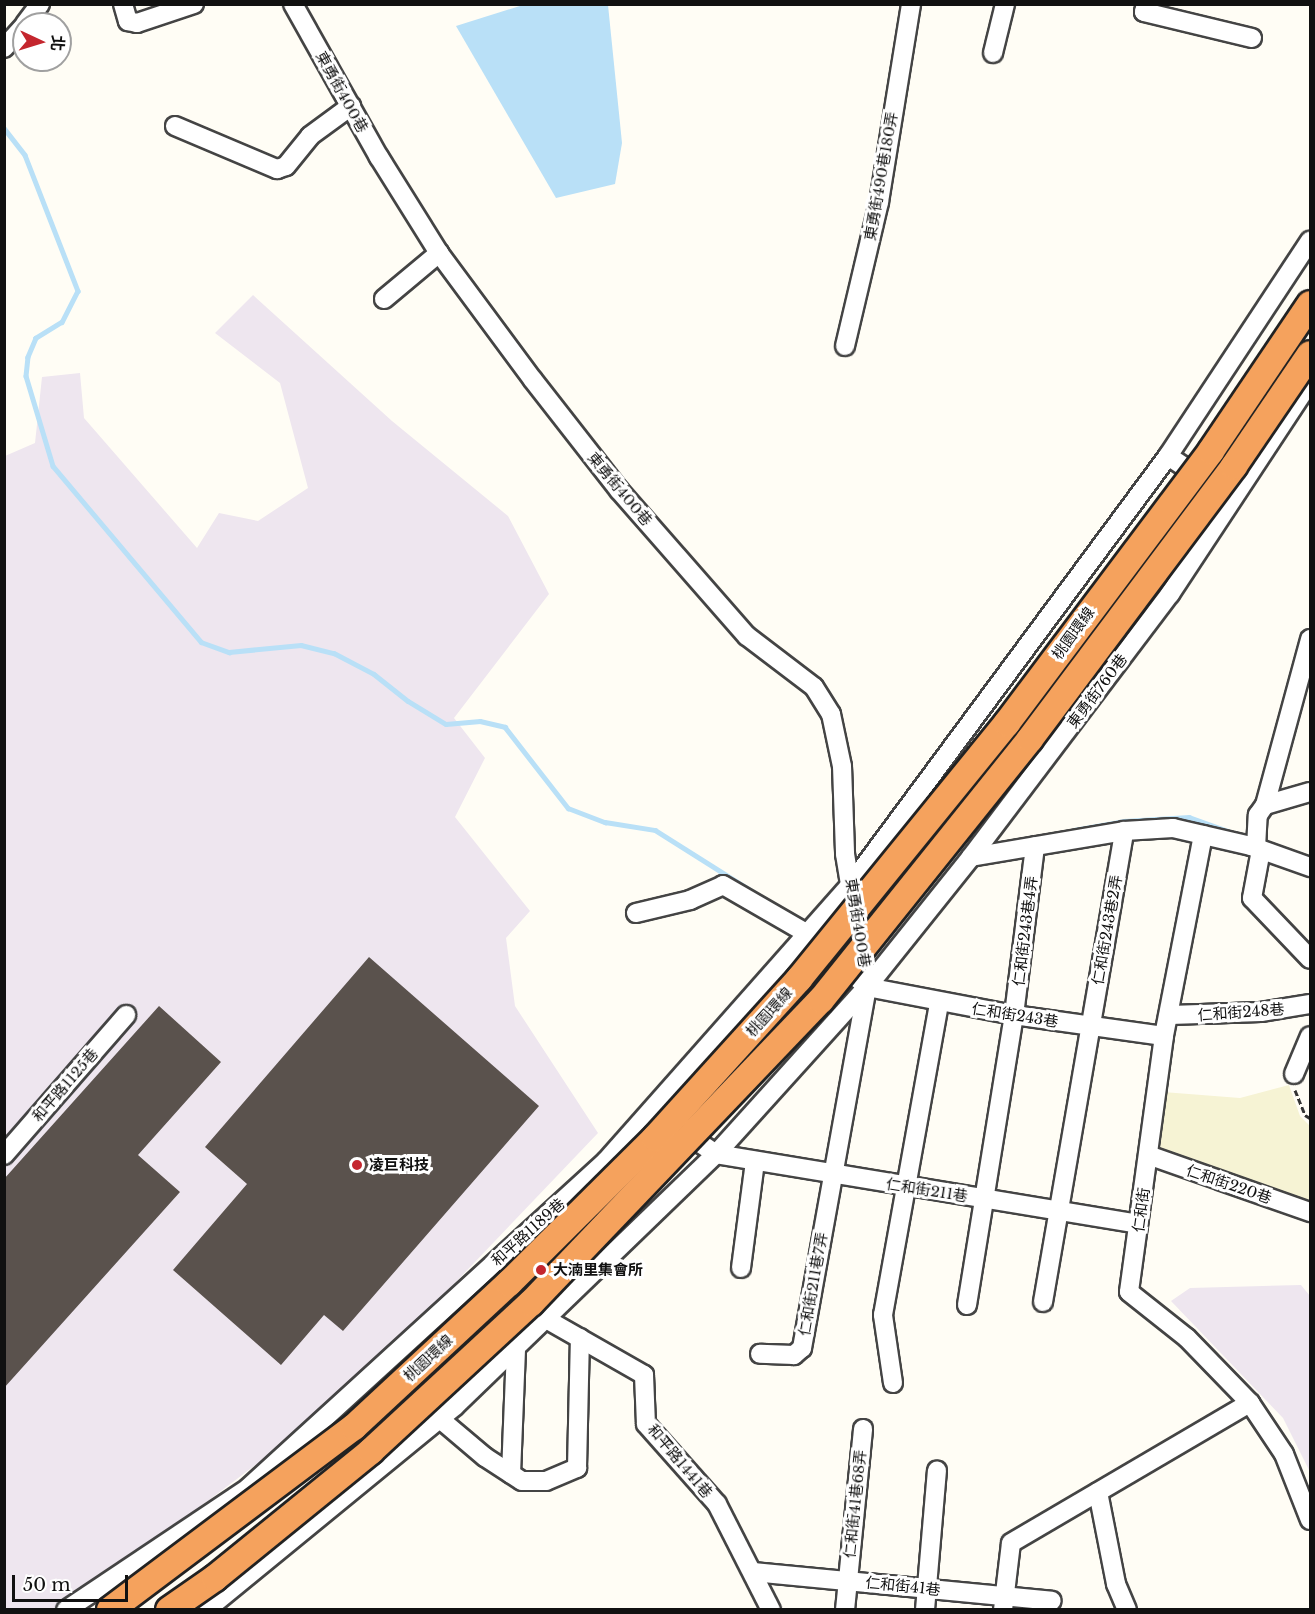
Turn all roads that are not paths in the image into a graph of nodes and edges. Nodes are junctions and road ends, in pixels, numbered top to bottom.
1 (123, 4) edge
2 (194, 4) edge
3 (293, 4) edge
4 (911, 4) edge
5 (1005, 4) edge
6 (1146, 4) edge
7 (1252, 38) dead end
8 (993, 53) dead end
9 (351, 106) junction
10 (175, 126) dead end
11 (1311, 241) edge
12 (439, 252) junction
13 (384, 298) dead end
14 (1311, 304) edge
15 (845, 346) dead end
16 (1311, 354) edge
17 (1311, 382) edge
18 (1168, 456) junction
19 (1234, 500) junction
20 (1311, 639) edge
21 (1311, 792) edge
22 (1265, 805) junction
23 (1124, 831) junction
24 (1203, 835) junction
25 (1035, 846) junction
26 (1258, 849) junction
27 (971, 857) junction
28 (1311, 867) edge
29 (852, 883) junction
30 (636, 913) dead end
31 (808, 934) junction
32 (1311, 959) edge
33 (867, 987) junction
34 (939, 1003) junction
35 (1311, 1004) edge
36 (126, 1015) dead end
37 (1014, 1015) junction
38 (1170, 1015) junction
39 (1090, 1028) junction
40 (1164, 1036) junction
41 (1311, 1036) edge
42 (1294, 1074) road end
43 (651, 1109) junction
44 (716, 1154) junction
45 (4, 1155) edge
46 (1149, 1155) junction
47 (755, 1161) junction
48 (832, 1175) junction
49 (908, 1187) junction
50 (984, 1199) junction
51 (1058, 1211) junction
52 (1311, 1212) edge
53 (1138, 1224) junction
54 (741, 1268) dead end
55 (1043, 1302) dead end
56 (967, 1305) dead end
57 (546, 1319) junction
58 (580, 1338) junction
59 (516, 1347) junction
60 (760, 1354) dead end
61 (893, 1383) dead end
62 (1250, 1403) junction
63 (440, 1419) junction
64 (863, 1429) dead end
65 (937, 1471) dead end
66 (511, 1474) junction
67 (1098, 1492) junction
68 (1311, 1520) edge
69 (753, 1572) junction
70 (848, 1579) junction
71 (927, 1589) junction
72 (1052, 1601) dead end
73 (1004, 1603) edge
74 (66, 1610) edge
75 (110, 1610) edge
76 (169, 1610) edge
77 (206, 1610) edge
78 (771, 1610) edge
79 (845, 1610) edge
80 (925, 1610) edge
81 (1126, 1610) edge

1 - 2 street
3 - 9 street, 東勇街400巷
4 - 15 street, 東勇街490巷180弄
5 - 8 street
6 - 7 street
9 - 10 street
9 - 12 street, 東勇街400巷
11 - 18 street, 和平路1189巷
12 - 13 street
12 - 29 street, 東勇街400巷
14 - 75 highway, 桃園環線, bridge
16 - 76 highway, 桃園環線, bridge
17 - 19 street, 東勇街760巷
18 - 19 street
18 - 29 street, 和平路1189巷
19 - 27 street, 東勇街760巷
20 - 22 street
21 - 22 street
22 - 26 street
23 - 24 street
23 - 25 street
23 - 39 street, 仁和街243巷2弄
24 - 26 street
24 - 38 street, 仁和街
25 - 27 street
25 - 37 street, 仁和街243巷4弄
26 - 28 street
26 - 32 street
27 - 33 street, 東勇街760巷
29 - 31 street, 和平路1189巷
29 - 33 street, 東勇街400巷
30 - 31 street
31 - 33 street
31 - 43 street, 和平路1189巷
33 - 34 street, 仁和街243巷
33 - 44 street
33 - 48 street, 仁和街211巷7弄
34 - 37 street, 仁和街243巷
34 - 49 street
35 - 38 street, 仁和街248巷
36 - 45 street, 和平路1125巷
37 - 39 street, 仁和街243巷
37 - 50 street, 仁和街243巷4弄
38 - 40 street, 仁和街
39 - 40 street, 仁和街243巷
39 - 51 street, 仁和街243巷2弄
40 - 46 street, 仁和街
41 - 42 street
43 - 44 street
43 - 74 street, 和平路1189巷
44 - 47 street, 仁和街211巷
44 - 57 street
46 - 52 street, 仁和街220巷
46 - 53 street, 仁和街
47 - 48 street, 仁和街211巷
47 - 54 street
48 - 49 street, 仁和街211巷
48 - 60 street, 仁和街211巷7弄
49 - 50 street, 仁和街211巷
49 - 61 street
50 - 51 street, 仁和街211巷
50 - 56 street, 仁和街243巷4弄
51 - 53 street, 仁和街211巷
51 - 55 street, 仁和街243巷2弄
53 - 62 street, 仁和街
57 - 58 street, 和平路1441巷
57 - 59 street
58 - 66 street
58 - 69 street, 和平路1441巷
59 - 63 street
59 - 66 street
62 - 67 street
62 - 68 street, 仁和街
63 - 66 street
63 - 77 street
64 - 70 street, 仁和街41巷68弄
65 - 71 street
67 - 73 street
67 - 81 street
69 - 70 street, 仁和街41巷
69 - 78 street, 和平路1441巷
70 - 71 street, 仁和街41巷
70 - 79 street, 仁和街41巷68弄
71 - 73 street, 仁和街41巷
71 - 80 street
72 - 73 street, 仁和街41巷

